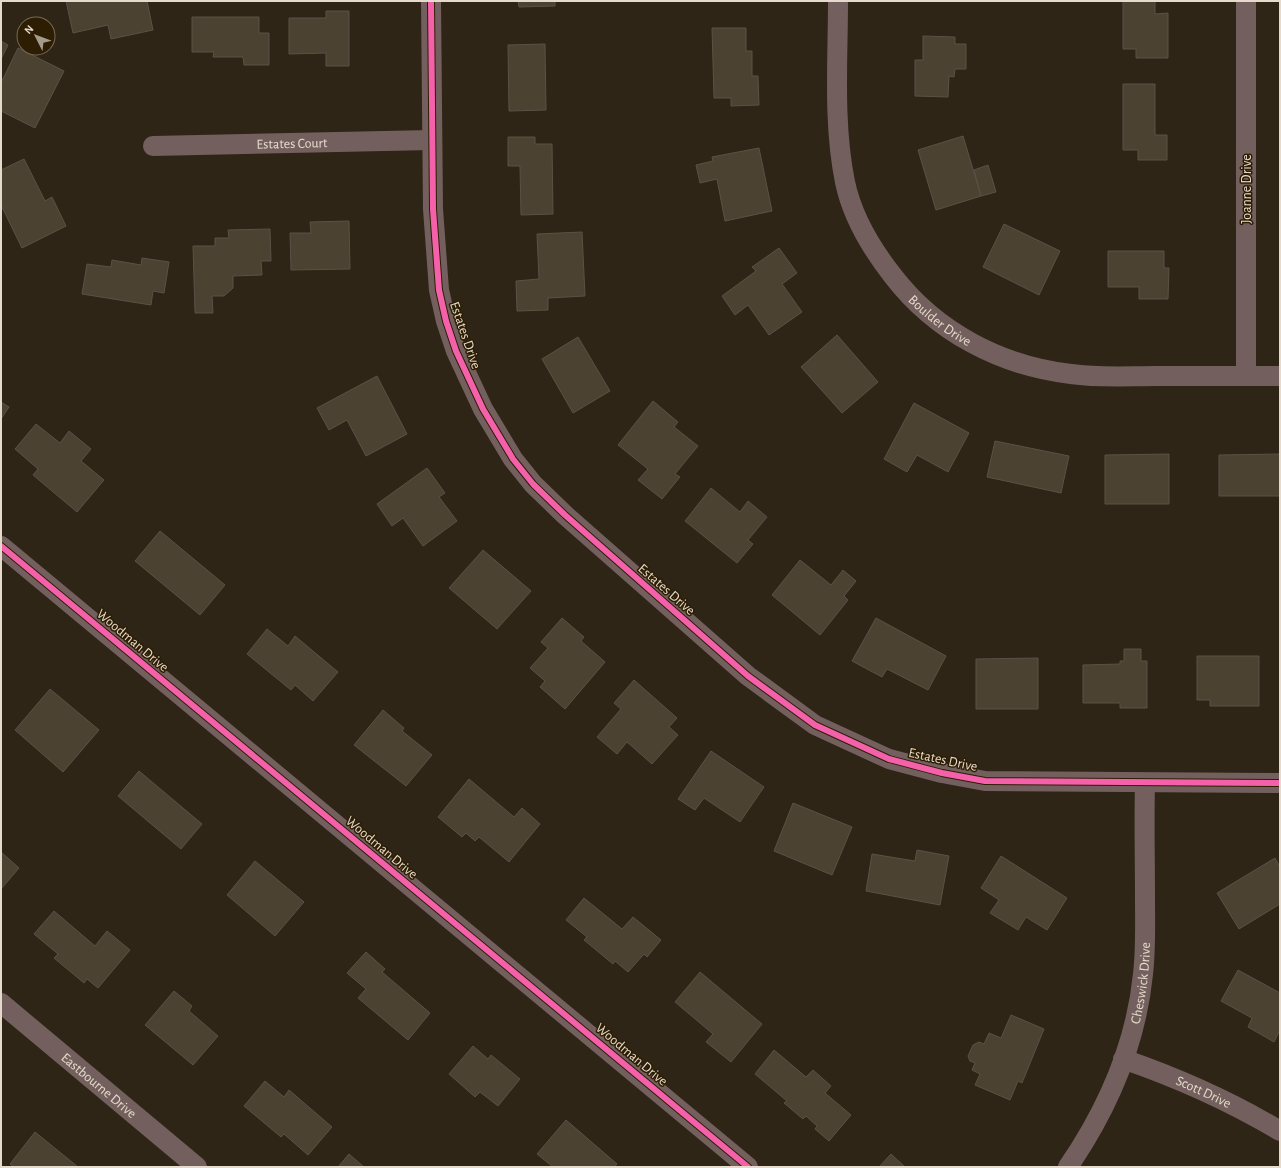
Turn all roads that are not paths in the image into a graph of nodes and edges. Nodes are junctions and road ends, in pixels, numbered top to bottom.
1 (431, 1) edge
2 (838, 1) edge
3 (1246, 1) edge
4 (432, 140) junction
5 (153, 146) dead end
6 (1246, 376) junction
7 (1280, 376) edge
8 (1, 546) edge
9 (1145, 783) junction
10 (1280, 783) edge
11 (1, 1003) edge
12 (1123, 1059) junction
13 (1280, 1131) edge
14 (197, 1167) edge
15 (748, 1167) edge
16 (1068, 1167) edge

1 - 4 street, Estates Drive
2 - 6 street, Boulder Drive
3 - 6 street, Joanne Drive
4 - 5 street, Estates Court
4 - 9 street, Estates Drive
6 - 7 street, Boulder Drive
8 - 15 street, Woodman Drive
9 - 10 street, Estates Drive
9 - 12 street, Cheswick Drive
11 - 14 street, Eastbourne Drive
12 - 13 street, Scott Drive
12 - 16 street, Cheswick Drive

